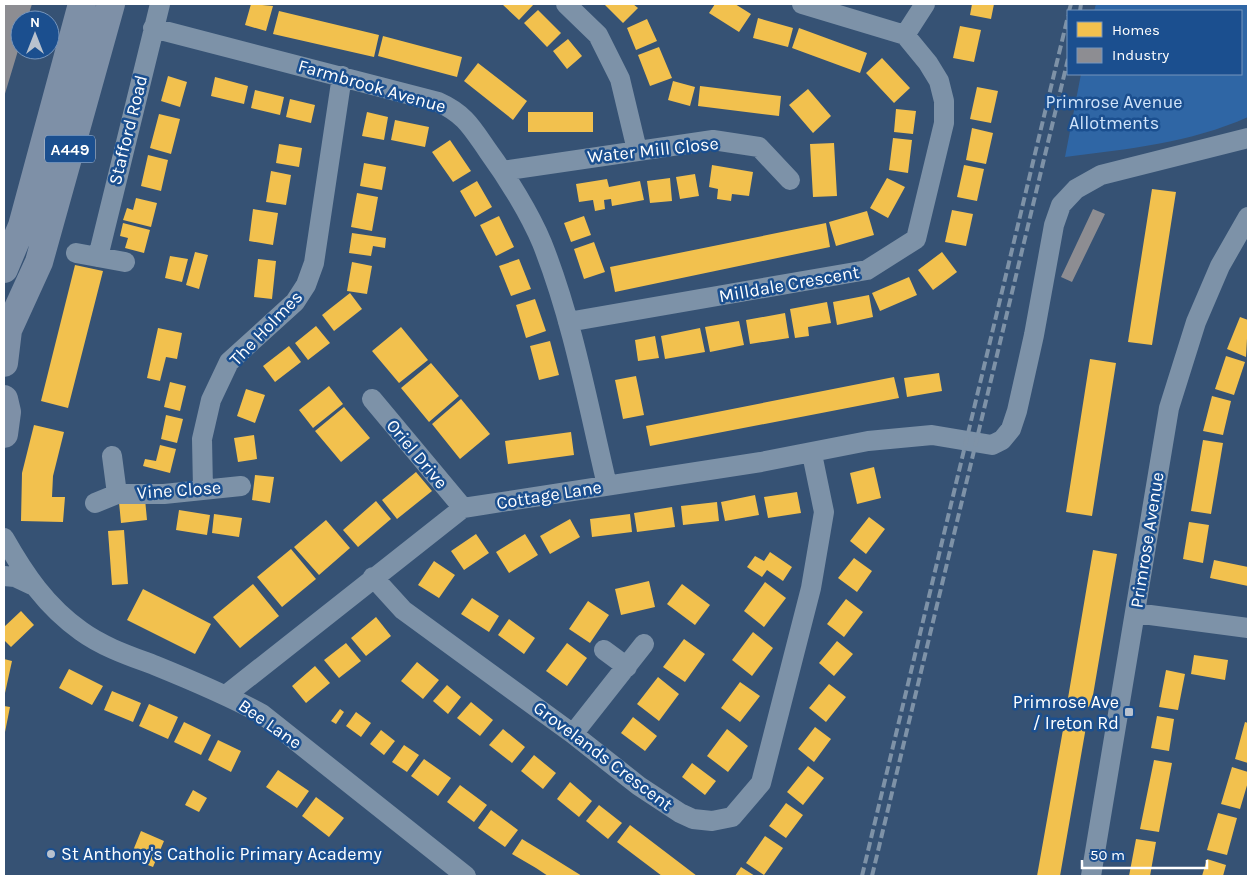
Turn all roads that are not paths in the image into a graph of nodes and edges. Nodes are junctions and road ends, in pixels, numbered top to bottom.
1 (94, 4) edge
2 (111, 4) edge
3 (160, 4) edge
4 (566, 4) edge
5 (802, 4) edge
6 (925, 4) edge
7 (78, 16) edge
8 (153, 28) junction
9 (906, 35) junction
10 (342, 76) junction
11 (1248, 138) edge
12 (637, 150) junction
13 (502, 171) junction
14 (790, 180) dead end
15 (1248, 217) edge
16 (76, 253) dead end
17 (98, 257) junction
18 (125, 262) dead end
19 (4, 269) edge
20 (568, 322) junction
21 (4, 363) edge
22 (4, 399) edge
23 (372, 399) dead end
24 (4, 434) edge
25 (812, 454) junction
26 (112, 456) dead end
27 (607, 485) junction
28 (241, 486) dead end
29 (203, 489) junction
30 (117, 494) junction
31 (95, 503) dead end
32 (463, 508) junction
33 (4, 538) edge
34 (4, 576) edge
35 (373, 576) junction
36 (32, 586) junction
37 (1135, 613) junction
38 (1248, 628) edge
39 (644, 644) dead end
40 (604, 650) dead end
41 (627, 666) junction
42 (226, 694) junction
43 (573, 734) junction
44 (466, 876) edge
45 (1091, 876) edge

1 - 7 highway
2 - 21 highway, A449
3 - 8 street, Stafford Road
4 - 12 street
5 - 9 street
6 - 9 street
7 - 19 highway, A449
8 - 10 street, Farmbrook Avenue
8 - 17 street, Stafford Road
9 - 20 street, Milldale Crescent
10 - 13 street, Farmbrook Avenue
10 - 29 street, The Holmes
11 - 25 street, Cottage Lane
12 - 13 street, Water Mill Close
12 - 14 street, Water Mill Close
13 - 20 street, Farmbrook Avenue
15 - 37 street, Primrose Avenue
16 - 17 street
17 - 18 street
20 - 27 street, Farmbrook Avenue
22 - 24 highway
23 - 32 street, Oriel Drive
25 - 27 street, Cottage Lane
25 - 43 street, Grovelands Crescent
26 - 30 street, Vine Close
27 - 32 street, Cottage Lane
28 - 29 street, Vine Close
29 - 30 street, Vine Close
30 - 31 street, Vine Close
32 - 35 street, Cottage Lane
33 - 36 street, Bee Lane
34 - 36 street, Bee Lane
35 - 42 street, Cottage Lane
35 - 43 street, Grovelands Crescent
36 - 42 street, Bee Lane
37 - 38 street
37 - 45 street, Primrose Avenue
39 - 41 street
40 - 41 street
41 - 43 street
42 - 44 street, Bee Lane

